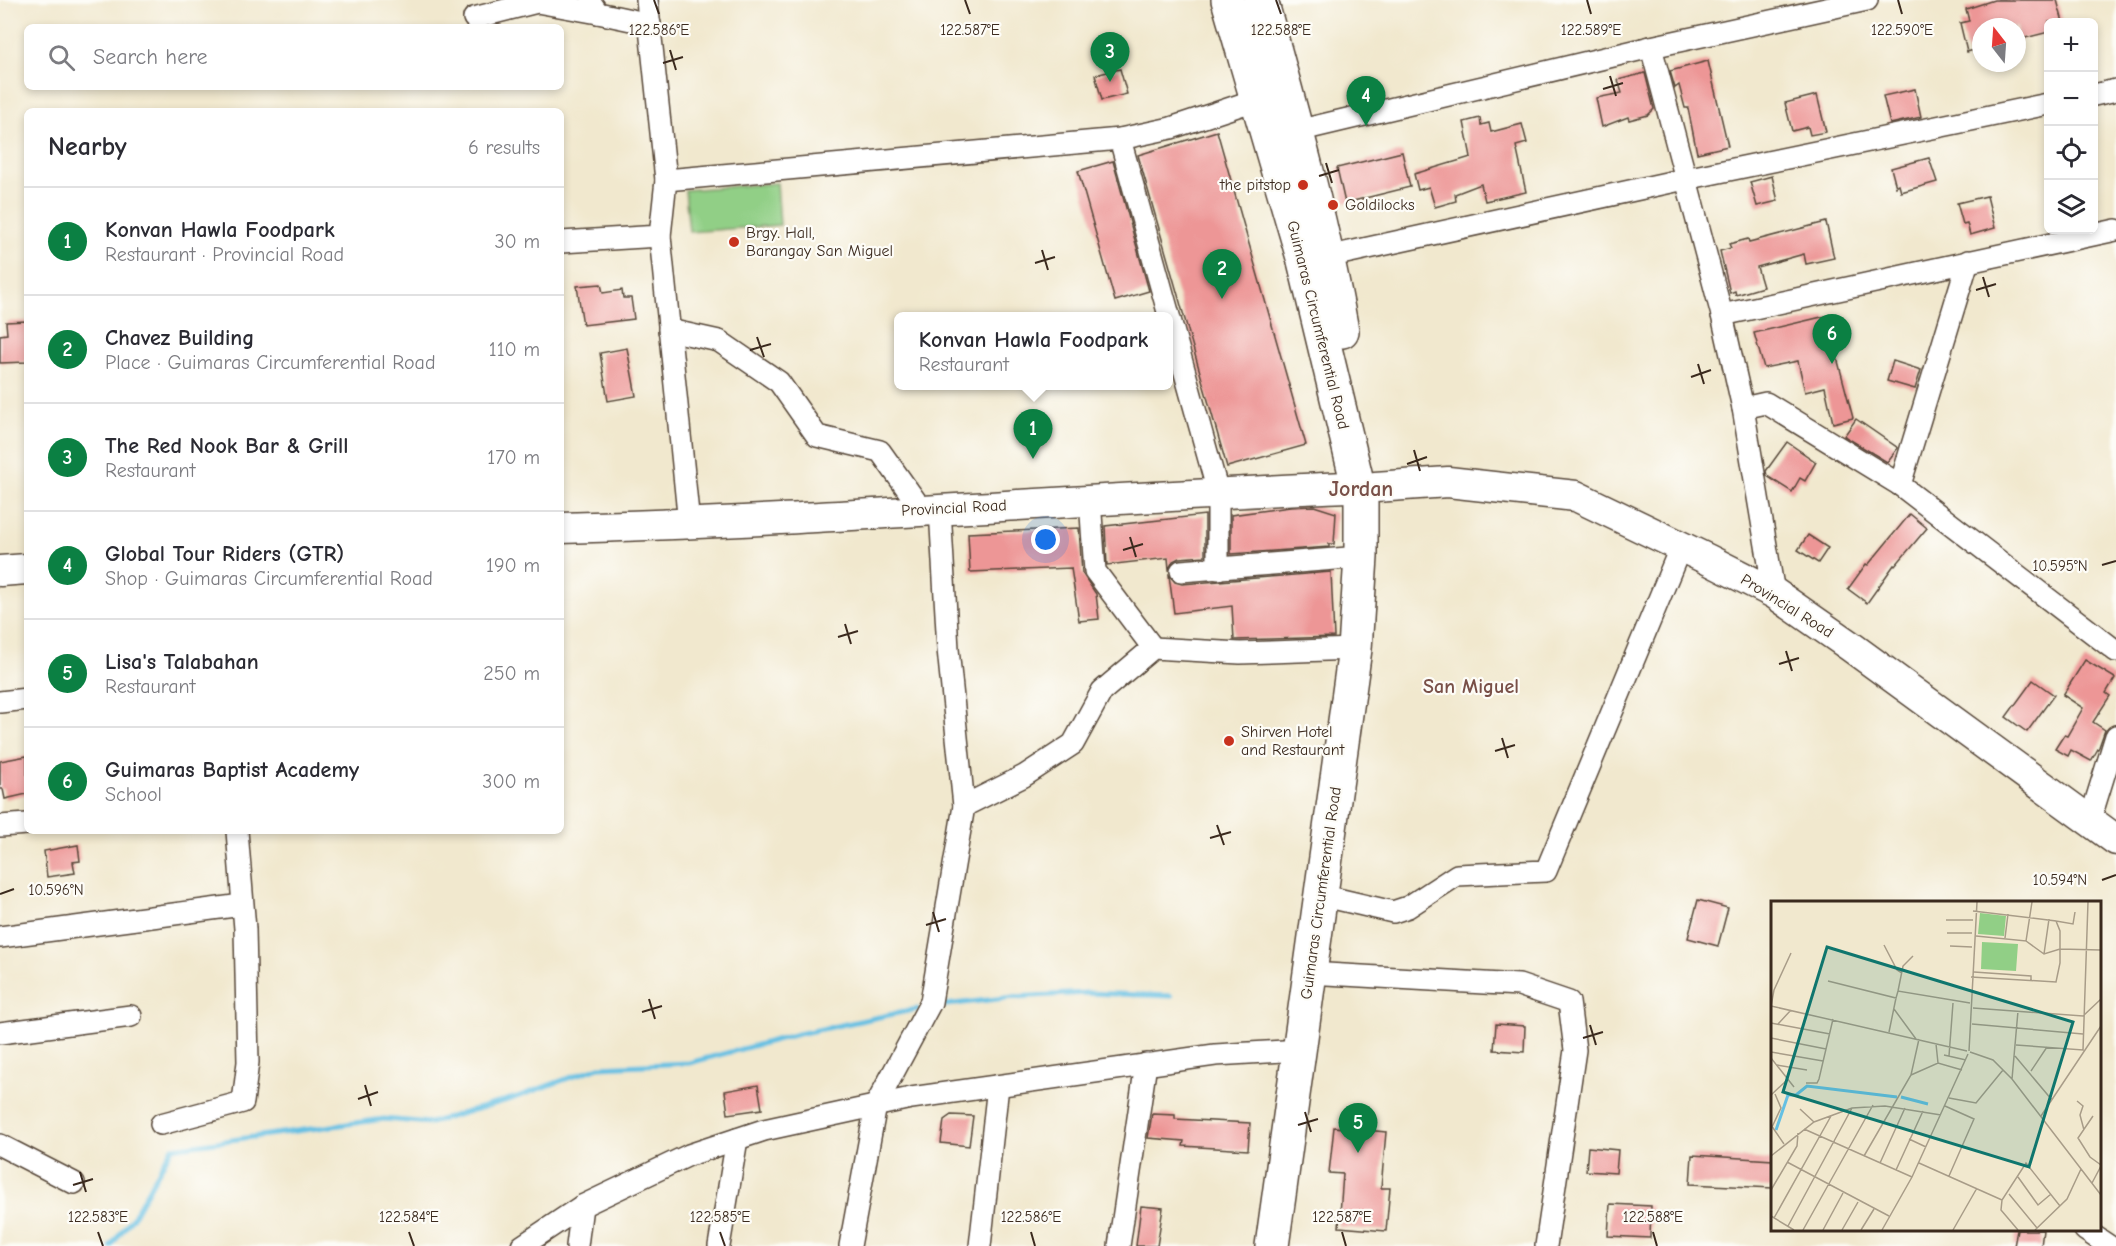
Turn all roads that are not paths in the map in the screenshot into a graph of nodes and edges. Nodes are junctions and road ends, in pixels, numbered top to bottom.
1 (647, 0) edge
2 (1228, 0) edge
3 (1261, 0) edge
4 (1867, 0) edge
5 (594, 6) edge
6 (474, 18) dead end
7 (650, 24) junction
8 (1651, 47) junction
9 (2116, 90) edge
10 (2098, 94) edge
11 (1258, 99) junction
12 (2044, 105) edge
13 (1297, 131) junction
14 (1120, 140) junction
15 (1685, 179) junction
16 (666, 180) junction
17 (2116, 230) edge
18 (660, 236) junction
19 (564, 242) edge
20 (1327, 257) junction
21 (1968, 261) junction
22 (1168, 312) edge
23 (1722, 315) junction
24 (669, 330) junction
25 (1173, 330) edge
26 (1743, 408) junction
27 (1900, 485) junction
28 (1361, 486) junction
29 (1218, 492) junction
30 (1090, 500) junction
31 (931, 509) junction
32 (688, 524) junction
33 (564, 528) edge
34 (1681, 546) junction
35 (1361, 557) junction
36 (24, 569) edge
37 (1218, 569) junction
38 (0, 571) edge
39 (1181, 572) dead end
40 (1774, 593) junction
41 (1153, 648) junction
42 (1355, 649) junction
43 (2116, 651) edge
44 (24, 699) edge
45 (0, 702) edge
46 (2116, 736) edge
47 (964, 806) junction
48 (2090, 820) junction
49 (24, 824) edge
50 (0, 826) edge
51 (237, 834) edge
52 (2116, 840) edge
53 (1320, 895) junction
54 (242, 905) junction
55 (0, 937) edge
56 (1309, 973) junction
57 (131, 1016) dead end
58 (0, 1034) edge
59 (1300, 1050) junction
60 (1146, 1064) junction
61 (998, 1086) junction
62 (876, 1105) junction
63 (161, 1124) dead end
64 (737, 1138) junction
65 (1, 1149) edge
66 (74, 1183) dead end
67 (582, 1206) junction
68 (2083, 1231) edge
69 (2085, 1231) edge
70 (522, 1246) edge
71 (577, 1246) edge
72 (719, 1246) edge
73 (850, 1246) edge
74 (980, 1246) edge
75 (1119, 1246) edge
76 (1272, 1246) edge
77 (1546, 1246) edge
78 (2077, 1246) edge
79 (2109, 1246) edge

1 - 7 street
2 - 11 main road, Guimaras Circumferential Road
3 - 13 main road, Guimaras Circumferential Road
4 - 8 street
5 - 6 street
5 - 7 street
7 - 16 street
8 - 13 street
8 - 15 street
9 - 10 street
11 - 14 street
11 - 28 main road, Guimaras Circumferential Road
12 - 15 street
13 - 20 main road, Guimaras Circumferential Road
14 - 16 street
14 - 22 street
15 - 20 street
15 - 23 street
16 - 18 street
17 - 21 street
18 - 19 street
18 - 24 street
20 - 28 main road, Guimaras Circumferential Road
21 - 23 street
21 - 27 street
23 - 26 street
24 - 31 street
24 - 32 street
25 - 29 street
26 - 27 street
26 - 40 street
27 - 43 street
28 - 29 main road, Provincial Road
28 - 34 main road, Provincial Road
28 - 35 main road, Guimaras Circumferential Road
29 - 30 main road, Provincial Road
29 - 37 street
30 - 31 main road, Provincial Road
30 - 41 street
31 - 32 main road, Provincial Road
31 - 47 street
32 - 33 main road, Provincial Road
34 - 40 main road, Provincial Road
34 - 53 street
35 - 37 street
35 - 42 main road, Guimaras Circumferential Road
36 - 38 main road
37 - 39 street
40 - 48 main road, Provincial Road
41 - 42 street
41 - 47 street
42 - 53 main road, Guimaras Circumferential Road
44 - 45 street
46 - 48 street
47 - 62 street
48 - 52 main road, Provincial Road
49 - 50 street
51 - 54 street
53 - 56 main road, Guimaras Circumferential Road
54 - 55 street
54 - 63 street
56 - 59 main road, Guimaras Circumferential Road
56 - 77 street
57 - 58 street
59 - 60 street
59 - 76 main road, Guimaras Circumferential Road
60 - 61 street
60 - 75 street
61 - 62 street
61 - 74 street
62 - 64 street
62 - 73 street
64 - 67 street
64 - 72 street
65 - 66 street
67 - 70 street
67 - 71 street
68 - 78 street
69 - 79 street

